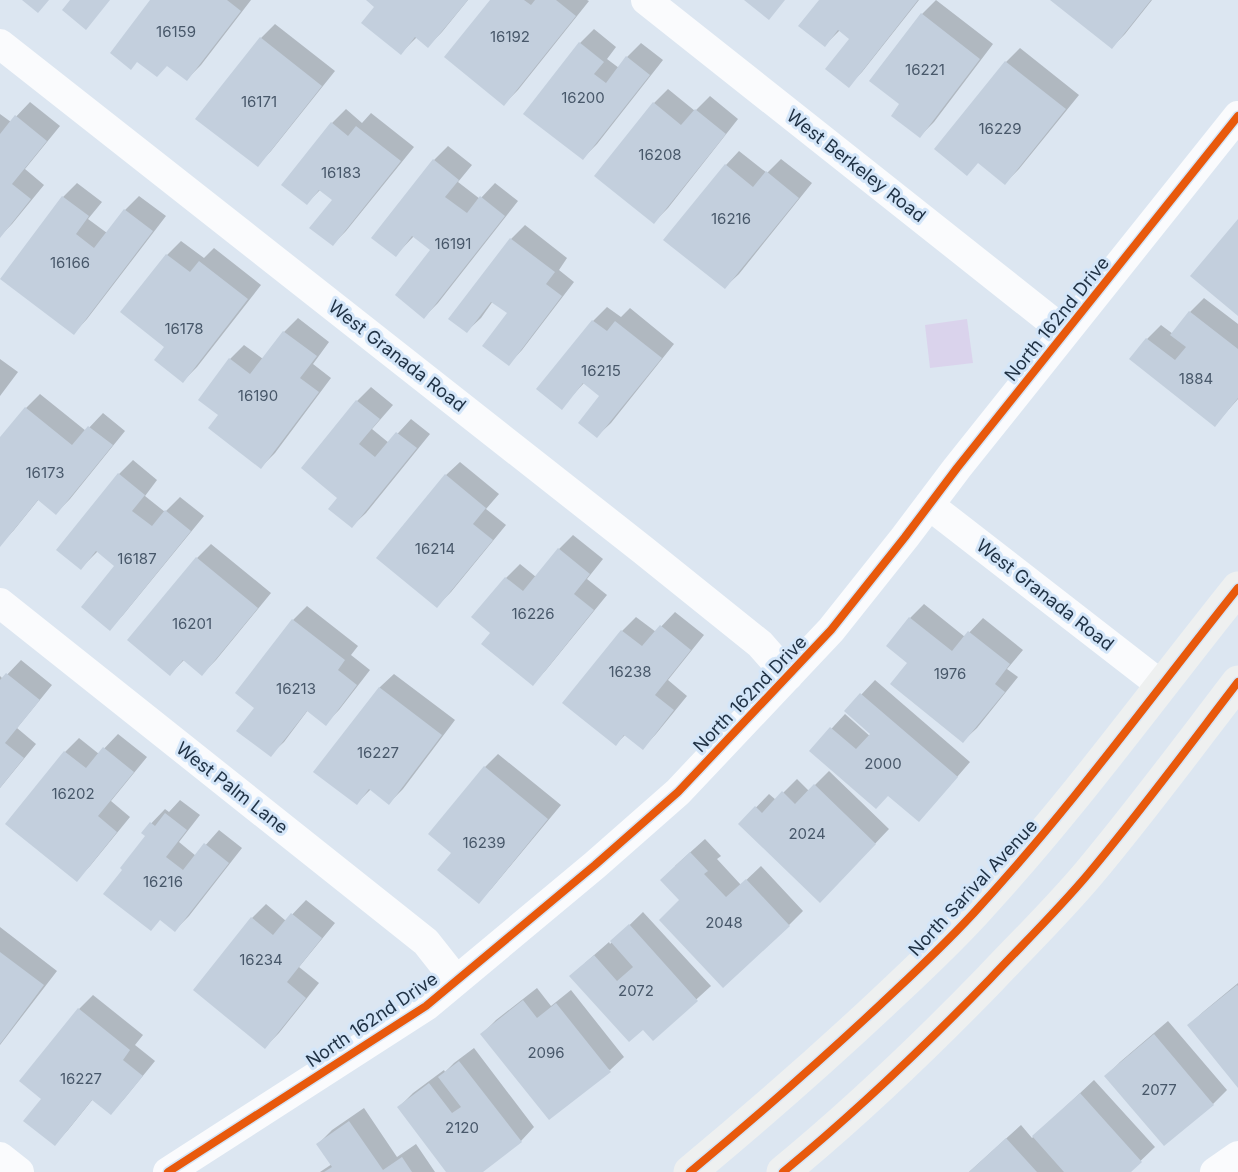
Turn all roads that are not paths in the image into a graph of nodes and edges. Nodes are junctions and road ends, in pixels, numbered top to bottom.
1 (646, 0) edge
2 (0, 44) edge
3 (1238, 116) edge
4 (1065, 332) junction
5 (929, 505) junction
6 (1238, 588) edge
7 (0, 603) edge
8 (788, 676) junction
9 (1238, 682) edge
10 (1161, 685) junction
11 (456, 980) junction
12 (1238, 1156) edge
13 (0, 1157) edge
14 (19, 1172) edge
15 (168, 1172) edge
16 (690, 1172) edge
17 (783, 1172) edge
18 (1215, 1172) edge

1 - 4 street, West Berkeley Road
2 - 8 street, West Granada Road
3 - 4 street, North 162nd Drive
4 - 5 street, North 162nd Drive
5 - 8 street, North 162nd Drive
5 - 10 street, West Granada Road
6 - 10 main road, North Sarival Avenue
7 - 11 street, West Palm Lane
8 - 11 street, North 162nd Drive
9 - 17 main road
10 - 16 main road, North Sarival Avenue
11 - 15 street, North 162nd Drive
12 - 18 street
13 - 14 street

